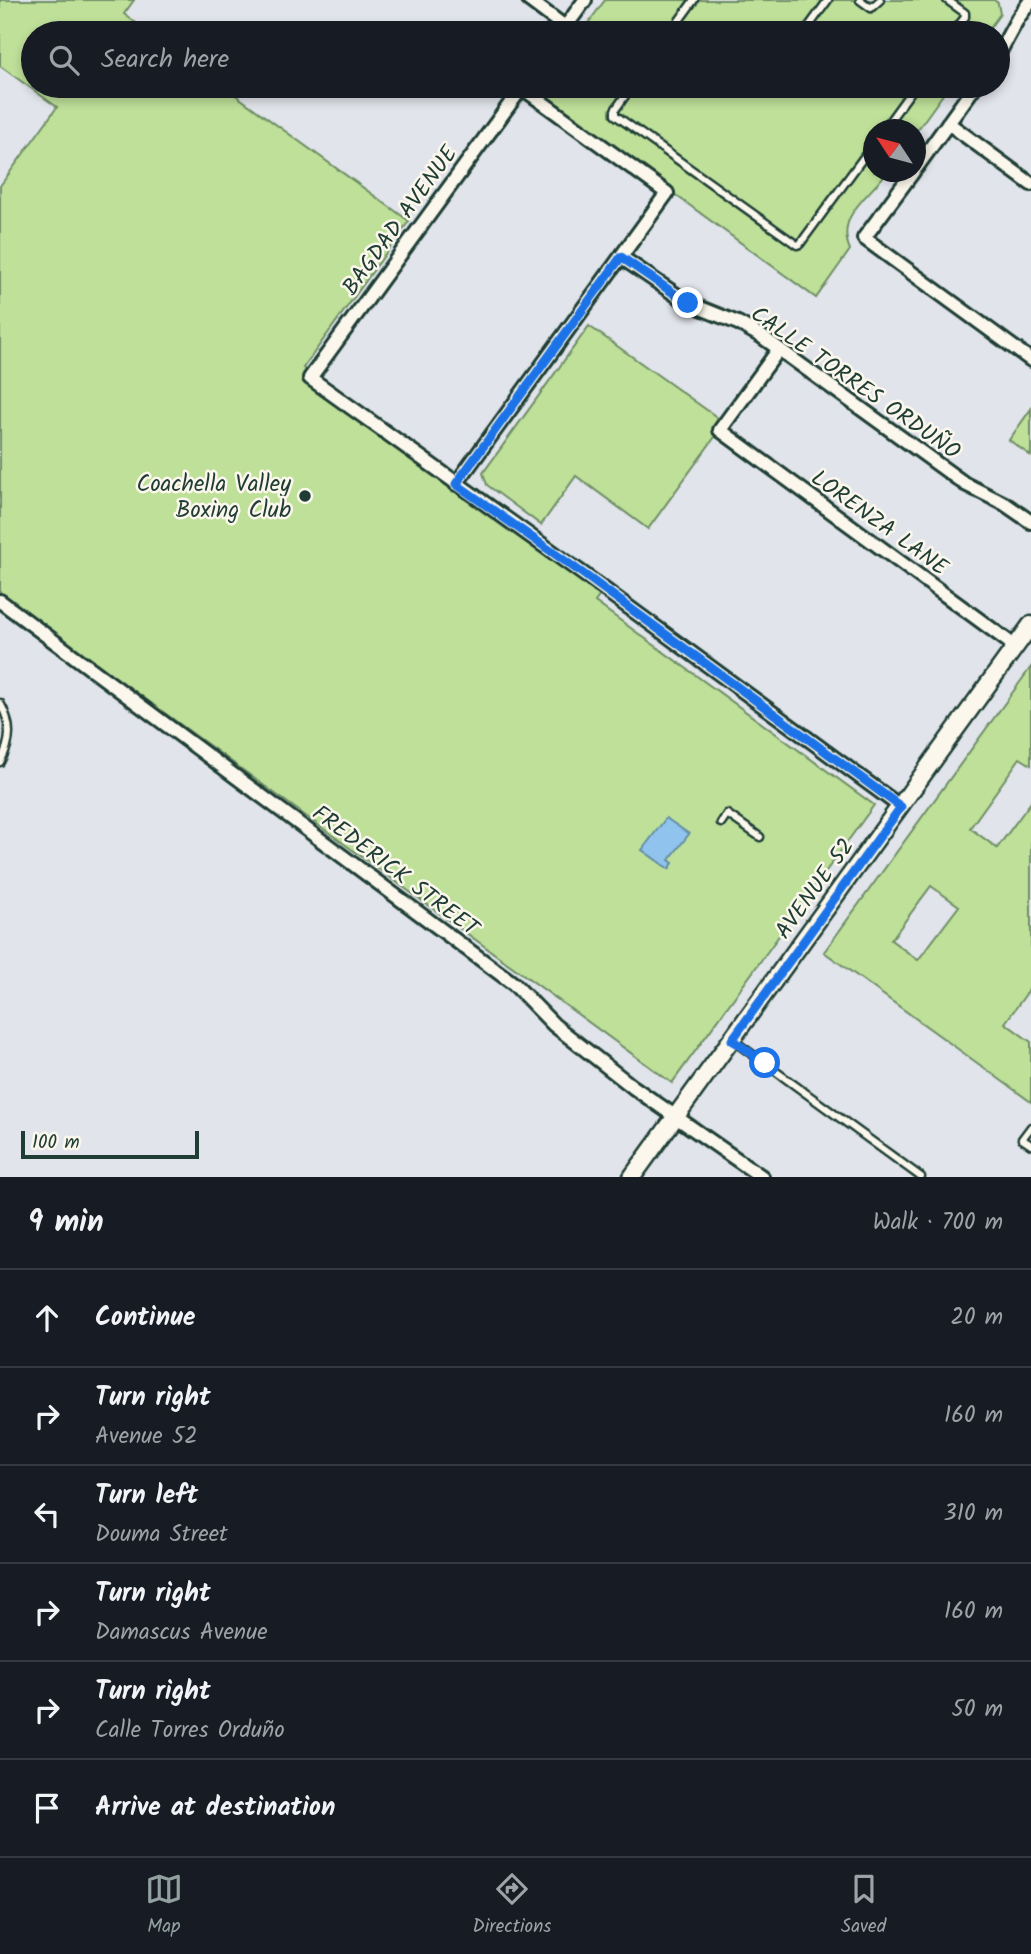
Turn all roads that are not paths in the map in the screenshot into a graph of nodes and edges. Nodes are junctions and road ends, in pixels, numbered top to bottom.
1 (528, 0) edge
2 (585, 0) edge
3 (694, 0) edge
4 (828, 0) edge
5 (860, 0) edge
6 (880, 0) edge
7 (947, 0) edge
8 (1028, 3) edge
9 (552, 21) edge
10 (570, 21) edge
11 (679, 21) edge
12 (813, 21) edge
13 (962, 21) edge
14 (1010, 34) edge
15 (514, 98) edge
16 (537, 98) edge
17 (624, 98) edge
18 (906, 98) edge
19 (966, 98) edge
20 (891, 119) edge
21 (948, 123) junction
22 (926, 153) edge
23 (863, 157) edge
24 (905, 182) edge
25 (1031, 184) edge
26 (621, 257) junction
27 (779, 349) junction
28 (1031, 360) edge
29 (456, 484) junction
30 (1031, 522) edge
31 (0, 601) edge
32 (1031, 625) edge
33 (1016, 647) junction
34 (0, 703) edge
35 (0, 762) edge
36 (901, 807) junction
37 (721, 823) dead end
38 (760, 837) dead end
39 (732, 1040) junction
40 (676, 1116) junction
41 (1031, 1127) edge
42 (1031, 1146) edge
43 (632, 1177) edge
44 (762, 1177) edge
45 (921, 1177) edge

1 - 9 street
2 - 10 street
3 - 11 lane
4 - 12 lane
5 - 6 lane
7 - 13 lane
8 - 14 street
15 - 29 street, BAGDAD AVENUE
16 - 26 street
17 - 23 lane
18 - 20 lane
19 - 21 street
21 - 22 street
21 - 25 street
24 - 28 street
26 - 27 street, CALLE TORRES ORDUÑO
26 - 29 street
27 - 30 street, CALLE TORRES ORDUÑO
27 - 33 street, LORENZA LANE
29 - 36 street
31 - 40 street, FREDERICK STREET
32 - 33 main road, AVENUE 52
33 - 36 main road, AVENUE 52
34 - 35 lane
36 - 39 main road, AVENUE 52
37 - 38 lane
39 - 40 main road, AVENUE 52
39 - 45 lane
40 - 43 main road, AVENUE 52
40 - 44 street, FREDERICK STREET
41 - 42 lane

